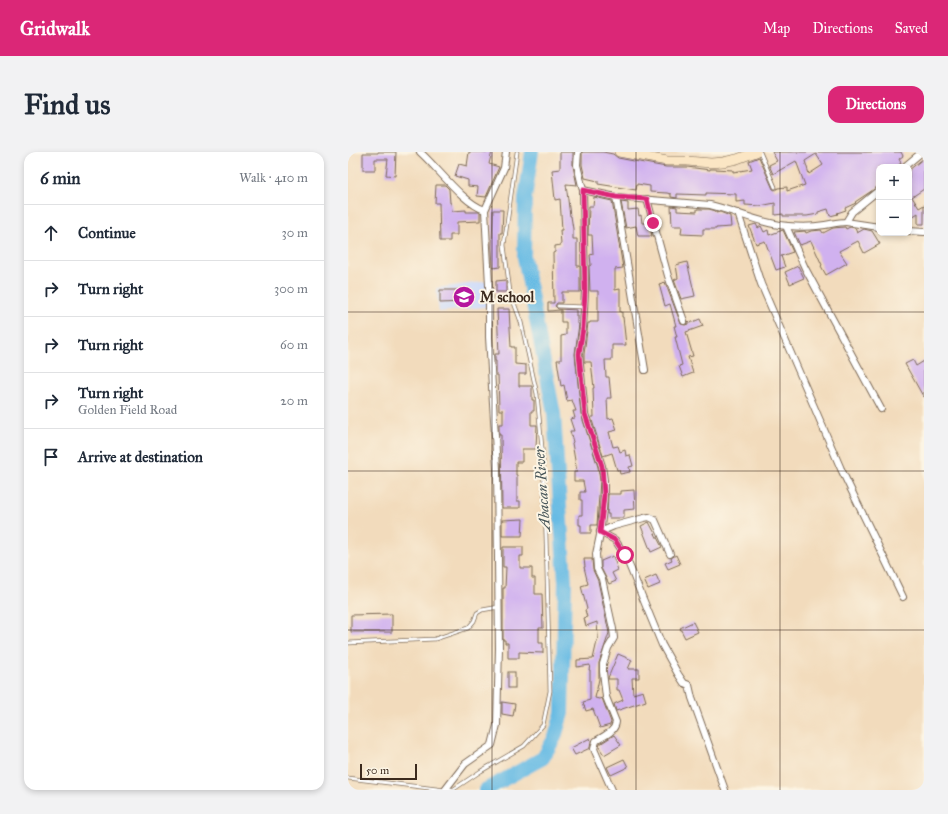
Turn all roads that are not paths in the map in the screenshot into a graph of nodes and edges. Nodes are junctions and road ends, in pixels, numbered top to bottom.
1 (420, 152) edge
2 (506, 152) edge
3 (517, 152) edge
4 (578, 152) edge
5 (619, 152) edge
6 (756, 152) edge
7 (760, 152) edge
8 (922, 152) edge
9 (908, 164) edge
10 (775, 187) dead end
11 (583, 190) junction
12 (876, 192) edge
13 (616, 197) junction
14 (647, 199) junction
15 (485, 210) junction
16 (738, 213) junction
17 (846, 222) junction
18 (786, 226) junction
19 (876, 227) edge
20 (912, 231) edge
21 (924, 232) edge
22 (558, 306) dead end
23 (585, 307) junction
24 (684, 321) dead end
25 (645, 370) dead end
26 (881, 409) dead end
27 (600, 532) junction
28 (670, 554) dead end
29 (903, 597) dead end
30 (499, 607) junction
31 (348, 643) edge
32 (348, 778) edge
33 (445, 790) edge
34 (612, 790) edge
35 (725, 790) edge

1 - 15 street
2 - 15 street
3 - 33 lane
4 - 11 street
5 - 6 street
7 - 10 lane
8 - 9 street
11 - 13 street
11 - 23 street
12 - 17 street
13 - 14 street
13 - 25 street
14 - 16 street
14 - 24 street
15 - 30 street
16 - 18 street
16 - 29 street
17 - 18 street
17 - 19 street
18 - 26 street
20 - 21 street
22 - 23 lane
23 - 27 street
27 - 28 street
27 - 34 street
27 - 35 street
30 - 31 lane
30 - 33 street
32 - 33 lane

